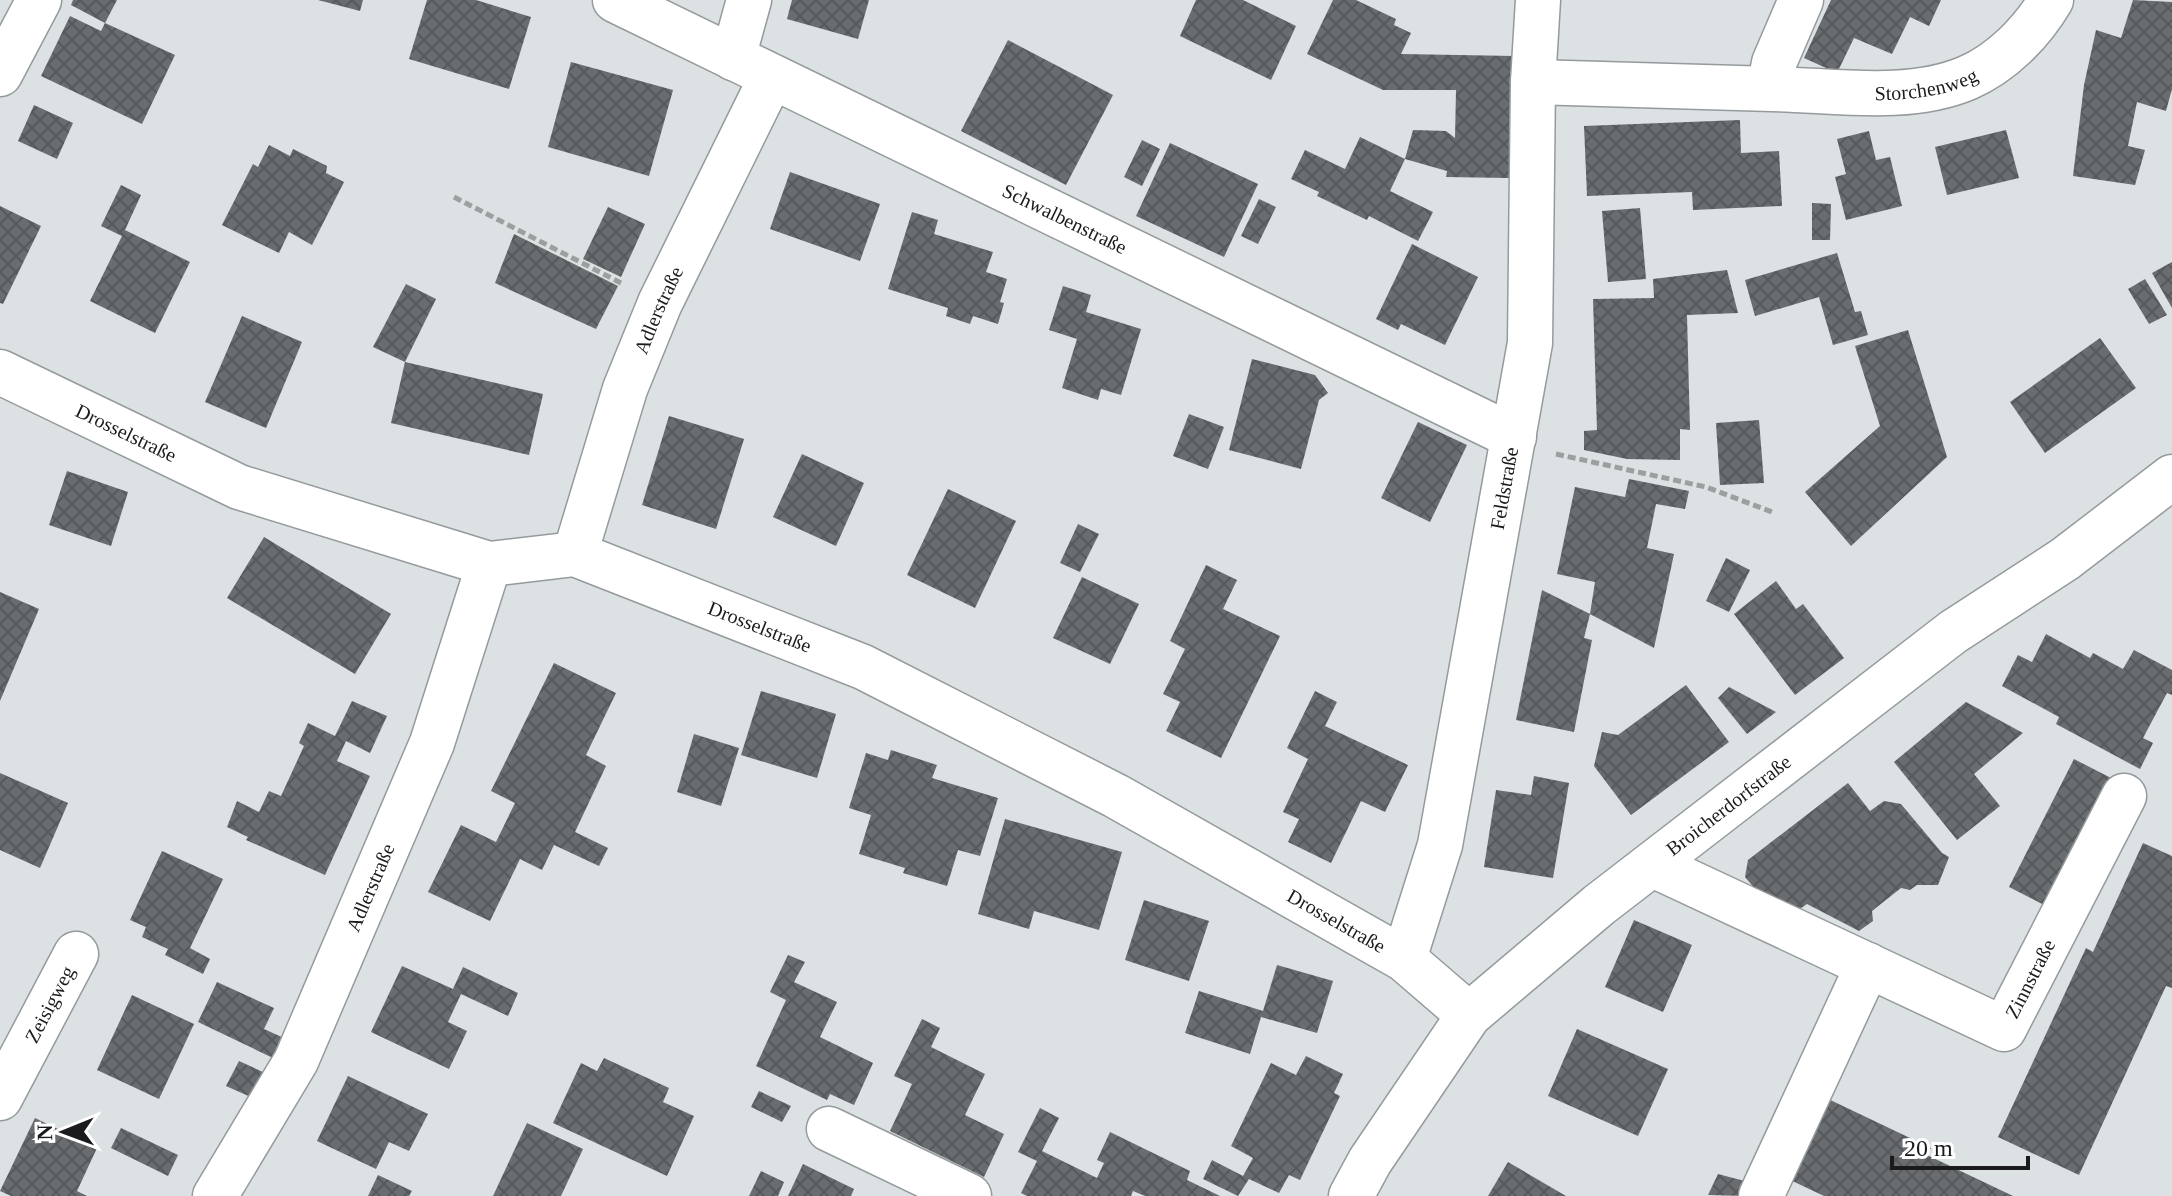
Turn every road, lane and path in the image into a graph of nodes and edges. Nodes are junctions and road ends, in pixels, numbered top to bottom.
1 (39, 0) edge
2 (615, 0) edge
3 (749, 0) edge
4 (1801, 0) edge
5 (2051, 0) edge
6 (1526, 3) edge
7 (733, 58) junction
8 (0, 74) edge
9 (771, 78) junction
10 (1533, 82) junction
11 (1769, 88) junction
12 (454, 197) dead end
13 (660, 303) junction
14 (0, 372) edge
15 (1514, 437) junction
16 (2172, 477) edge
17 (1772, 512) dead end
18 (575, 554) junction
19 (489, 564) junction
20 (2124, 796) dead end
21 (1653, 865) junction
22 (76, 954) dead end
23 (1404, 959) junction
24 (1868, 965) junction
25 (1469, 1015) junction
26 (0, 1098) edge
27 (829, 1129) dead end
28 (215, 1196) edge
29 (969, 1196) edge
30 (1351, 1196) edge
31 (1761, 1196) edge

1 - 8 street
2 - 7 street, Schwalbenstraße
3 - 7 street
4 - 11 street
5 - 11 street, Storchenweg
6 - 10 street, Feldstraße
7 - 9 street, Schwalbenstraße
9 - 13 street, Adlerstraße
9 - 15 street, Schwalbenstraße
10 - 11 street, Storchenweg
10 - 15 street, Feldstraße
12 - 13 path
13 - 18 street, Adlerstraße
14 - 19 street, Drosselstraße
15 - 17 path
15 - 23 street, Feldstraße
16 - 21 street, Broicherdorfstraße
18 - 19 street, Drosselstraße
18 - 23 street, Drosselstraße
19 - 28 street, Adlerstraße
20 - 24 street, Zinnstraße
21 - 24 street, Zinnstraße
21 - 25 street, Broicherdorfstraße
22 - 26 street, Zeisigweg
23 - 25 street, Drosselstraße
24 - 31 street
25 - 30 street, Broicherdorfstraße
27 - 29 street

